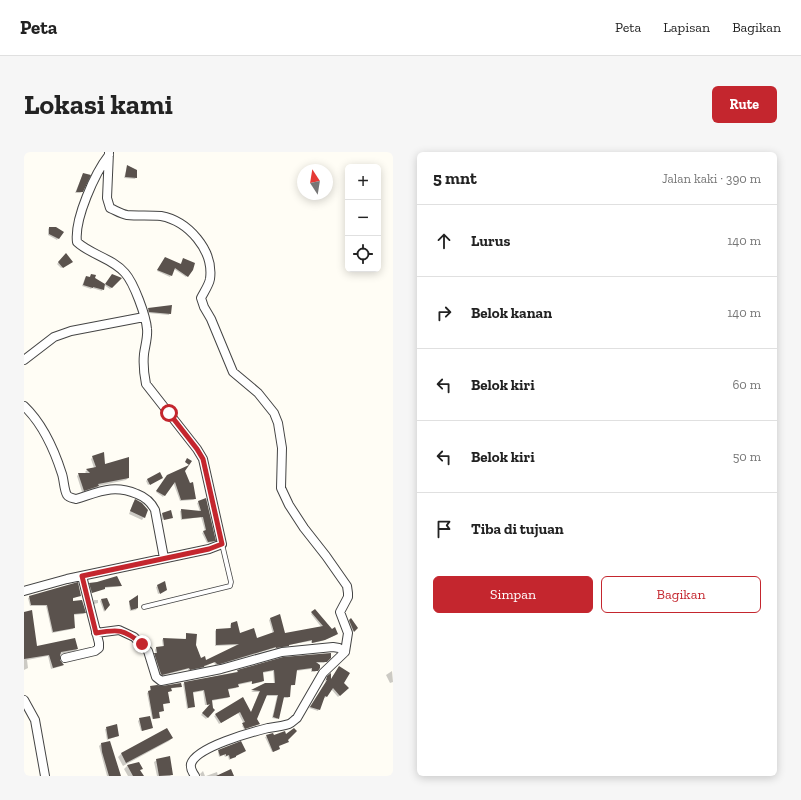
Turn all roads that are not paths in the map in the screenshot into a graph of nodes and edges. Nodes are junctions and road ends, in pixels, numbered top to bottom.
1 (109, 154) edge
2 (144, 317) junction
3 (24, 360) edge
4 (24, 406) edge
5 (222, 544) junction
6 (164, 558) junction
7 (82, 576) junction
8 (24, 591) edge
9 (144, 607) dead end
10 (96, 633) junction
11 (345, 652) junction
12 (65, 658) dead end
13 (24, 700) edge
14 (46, 776) edge
15 (195, 776) edge

1 - 2 street
1 - 11 street
2 - 3 street
2 - 5 street
4 - 6 street
5 - 6 street
5 - 9 lane
6 - 7 street
7 - 8 street
7 - 10 street
10 - 11 street
10 - 12 street
11 - 15 street
13 - 14 street

